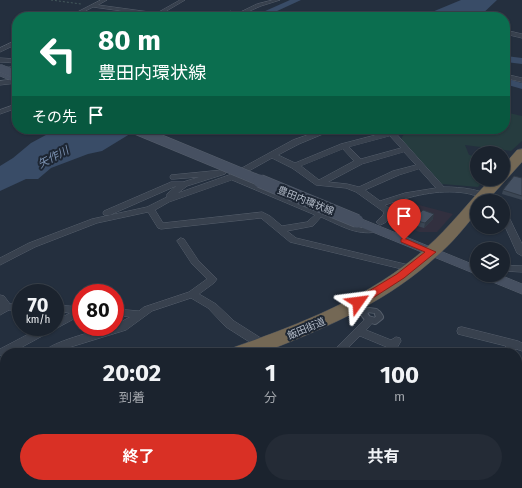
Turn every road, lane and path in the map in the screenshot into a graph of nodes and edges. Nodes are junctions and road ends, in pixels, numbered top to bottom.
1 (51, 0) edge
2 (104, 0) edge
3 (183, 0) edge
4 (278, 0) edge
5 (93, 6) junction
6 (80, 12) edge
7 (136, 12) edge
8 (163, 12) edge
9 (243, 12) edge
10 (510, 33) edge
11 (522, 36) edge
12 (12, 44) edge
13 (0, 50) edge
14 (0, 60) edge
15 (12, 61) edge
16 (0, 69) edge
17 (12, 69) edge
18 (0, 73) edge
19 (12, 73) edge
20 (510, 77) edge
21 (12, 79) edge
22 (522, 80) edge
23 (12, 81) edge
24 (0, 82) edge
25 (12, 108) edge
26 (0, 112) edge
27 (148, 134) edge
28 (162, 134) edge
29 (308, 134) edge
30 (318, 134) edge
31 (381, 134) edge
32 (393, 134) edge
33 (296, 142) junction
34 (344, 146) junction
35 (407, 149) junction
36 (522, 153) edge
37 (272, 155) junction
38 (359, 162) junction
39 (296, 166) junction
40 (422, 166) junction
41 (510, 167) edge
42 (232, 176) junction
43 (174, 177) dead end
44 (319, 183) junction
45 (184, 184) junction
46 (494, 186) edge
47 (359, 190) junction
48 (442, 190) junction
49 (488, 194) edge
50 (470, 197) edge
51 (166, 200) junction
52 (381, 204) junction
53 (150, 209) junction
54 (470, 213) edge
55 (320, 214) junction
56 (361, 219) junction
57 (94, 221) junction
58 (379, 226) junction
59 (510, 228) edge
60 (280, 229) junction
61 (182, 241) dead end
62 (434, 249) junction
63 (522, 253) edge
64 (470, 260) edge
65 (0, 262) edge
66 (470, 267) edge
67 (410, 268) junction
68 (510, 268) edge
69 (522, 269) edge
70 (510, 275) edge
71 (522, 280) edge
72 (505, 282) edge
73 (522, 289) edge
74 (192, 294) junction
75 (0, 298) edge
76 (3, 309) edge
77 (124, 313) edge
78 (139, 314) junction
79 (370, 320) dead end
80 (359, 331) junction
81 (462, 331) dead end
82 (34, 336) edge
83 (396, 341) dead end
84 (518, 346) edge
85 (12, 348) edge
86 (57, 348) edge
87 (266, 348) edge
88 (270, 348) edge
89 (341, 348) edge

1 - 5 path
2 - 5 street
3 - 8 street
4 - 9 street
5 - 6 street
5 - 7 street
10 - 11 street
12 - 13 street
14 - 15 street
16 - 17 street
16 - 19 street, bridge
18 - 21 street
20 - 22 street
23 - 24 street
25 - 26 street
27 - 56 street, 豊田内環状線, bridge
28 - 56 street, 豊田内環状線
29 - 33 street
30 - 33 street
31 - 34 street
32 - 35 street
33 - 37 street
34 - 38 street
34 - 39 street
35 - 38 street
35 - 40 street
36 - 41 highway
37 - 39 street
37 - 42 street
38 - 44 street
39 - 44 street
40 - 47 street
40 - 48 street
42 - 51 street
42 - 55 street
43 - 45 street
44 - 47 street
45 - 51 street
45 - 57 street
46 - 49 highway, 飯田街道
47 - 52 street
48 - 50 street
48 - 52 street
51 - 53 street
52 - 58 street
53 - 57 street
53 - 60 street
54 - 62 highway, 飯田街道
55 - 58 street
55 - 60 street
56 - 58 street, 豊田内環状線
57 - 65 street
58 - 62 street, 豊田内環状線
59 - 63 street
60 - 67 street
61 - 74 street
62 - 64 street, 豊田内環状線
62 - 66 street, 豊田内環状線
62 - 67 highway, 飯田街道
67 - 88 highway, 飯田街道
68 - 69 street
70 - 71 street
72 - 73 street
74 - 78 street
74 - 87 street
75 - 76 street
77 - 78 street
78 - 86 street
79 - 80 street
80 - 83 street
80 - 89 street
81 - 84 street
82 - 85 street

